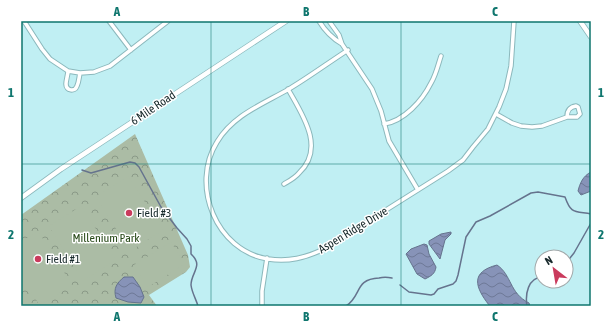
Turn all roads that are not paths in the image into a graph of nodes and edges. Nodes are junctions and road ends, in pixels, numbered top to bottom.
1 (24, 21) edge
2 (109, 21) edge
3 (168, 21) edge
4 (286, 21) edge
5 (319, 21) edge
6 (329, 21) edge
7 (514, 21) edge
8 (580, 21) edge
9 (591, 37) edge
10 (342, 44) junction
11 (131, 50) junction
12 (348, 50) junction
13 (441, 56) dead end
14 (68, 71) junction
15 (80, 73) junction
16 (288, 89) junction
17 (496, 114) junction
18 (567, 117) dead end
19 (384, 124) junction
20 (284, 184) dead end
21 (418, 190) junction
22 (21, 198) edge
23 (267, 258) junction
24 (262, 306) edge

1 - 14 street
2 - 11 street
3 - 11 street
4 - 22 street, 6 Mile Road
5 - 10 street
6 - 10 street
7 - 17 street, Aspen Ridge Drive
8 - 9 street
10 - 12 street
11 - 15 street
12 - 16 street, Aspen Ridge Drive
12 - 19 street
13 - 19 street
14 - 15 street
14 - 15 street
16 - 20 street
16 - 23 street, Aspen Ridge Drive
17 - 18 street
17 - 21 street, Aspen Ridge Drive
19 - 21 street
21 - 23 street, Aspen Ridge Drive
23 - 24 street

